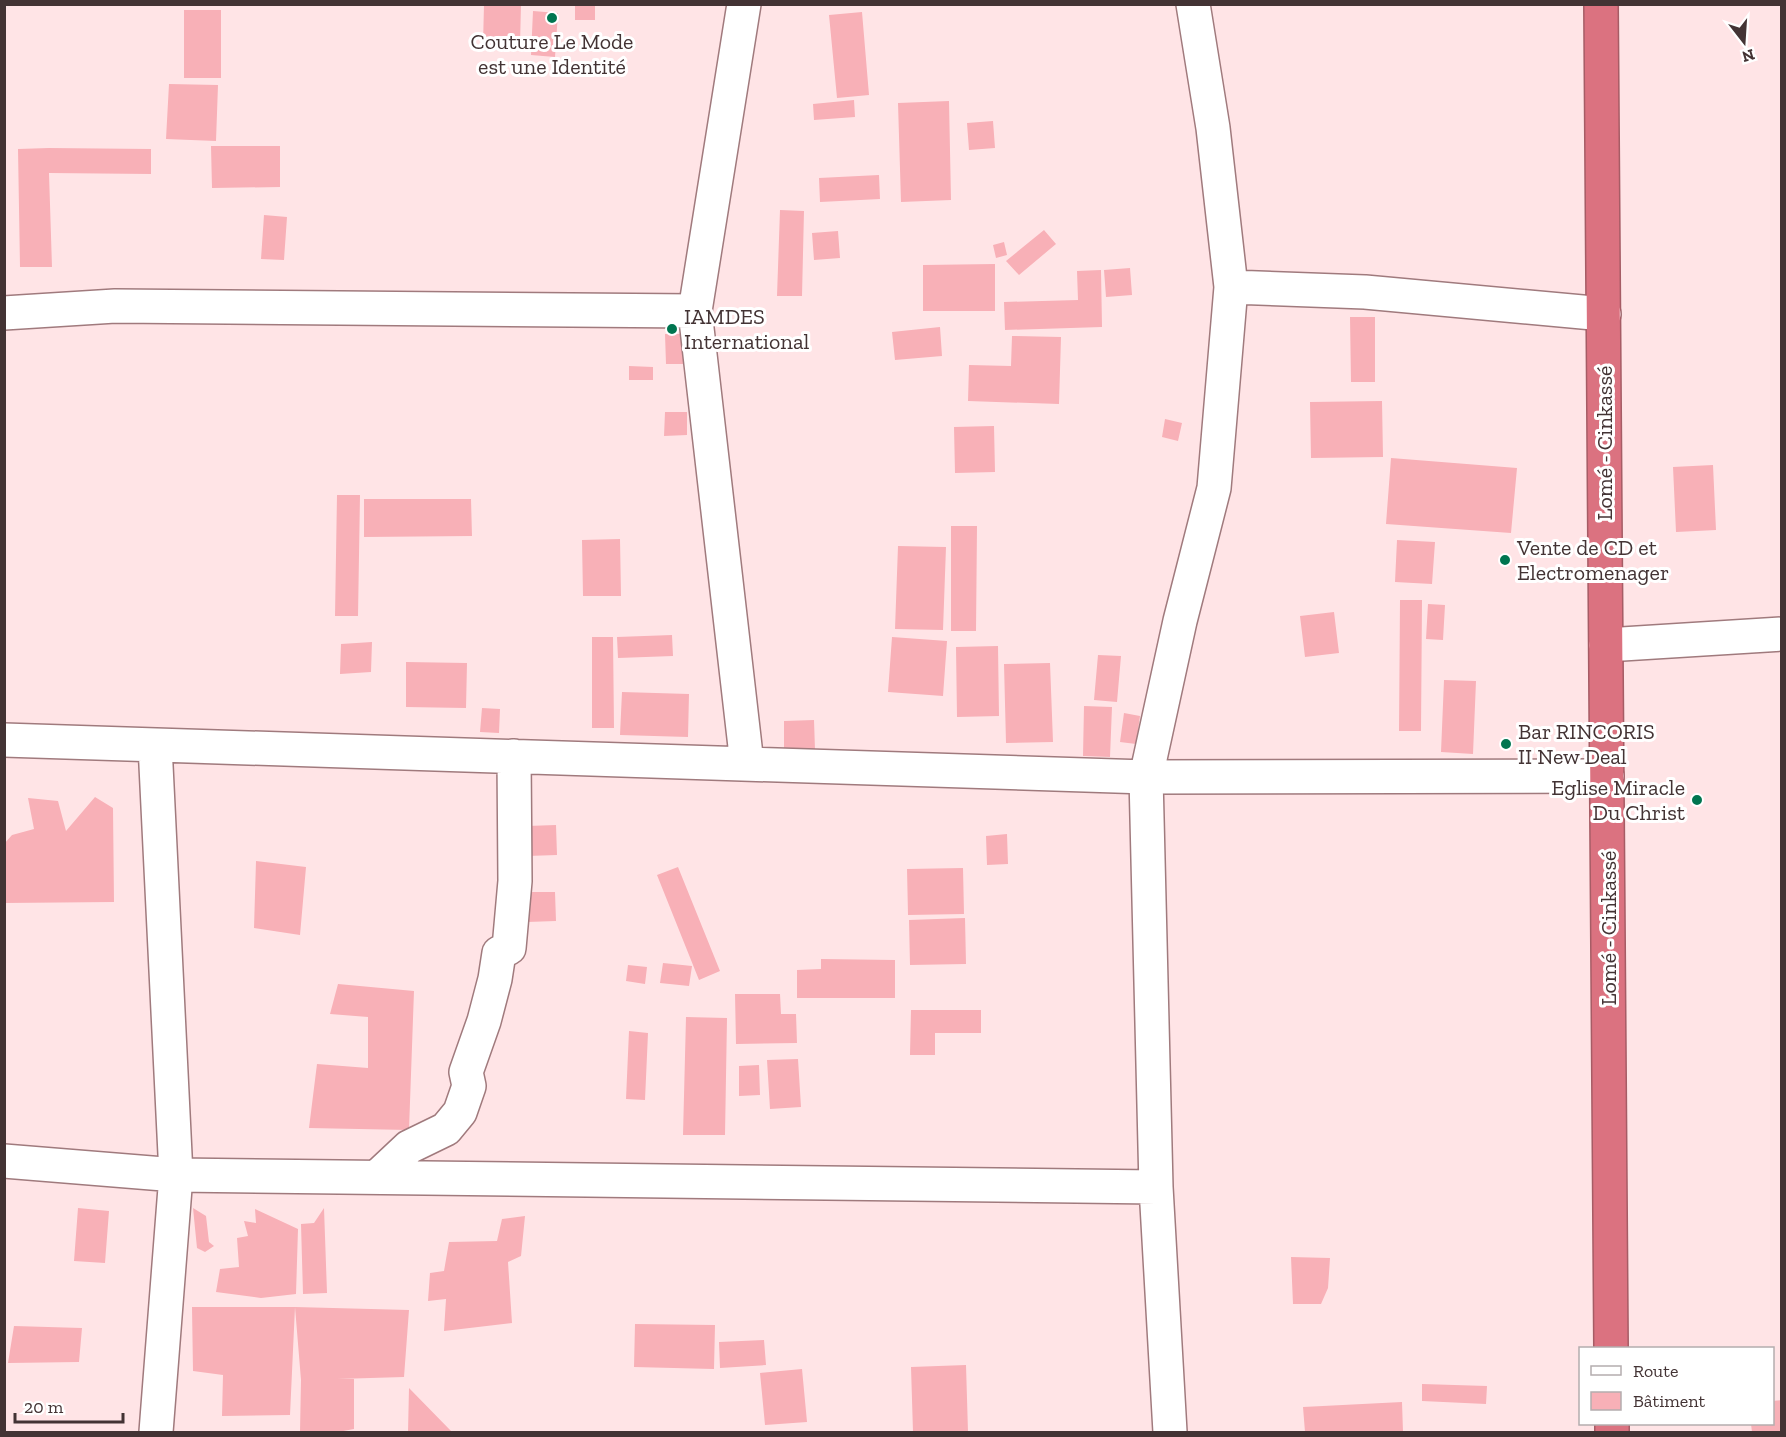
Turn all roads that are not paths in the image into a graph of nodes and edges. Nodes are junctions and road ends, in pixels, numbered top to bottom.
1 (744, 4) edge
2 (1193, 4) edge
3 (1601, 4) edge
4 (1231, 286) junction
5 (695, 310) junction
6 (4, 313) edge
7 (1604, 314) junction
8 (1782, 634) edge
9 (1606, 645) junction
10 (4, 740) edge
11 (155, 745) junction
12 (514, 756) junction
13 (747, 764) junction
14 (1607, 776) junction
15 (1146, 777) junction
16 (4, 1161) edge
17 (176, 1174) junction
18 (377, 1177) junction
19 (1156, 1187) junction
20 (1611, 1347) edge
21 (156, 1432) edge
22 (1170, 1432) edge

1 - 5 street
2 - 4 street
3 - 7 highway, Lomé - Cinkassé
4 - 7 street
4 - 15 street
5 - 6 street
5 - 13 street
7 - 9 highway, Lomé - Cinkassé
8 - 9 street
9 - 14 highway, Lomé - Cinkassé
10 - 11 street
11 - 12 street
11 - 17 street
12 - 13 street
12 - 18 street
13 - 15 street
14 - 15 street
14 - 20 highway, Lomé - Cinkassé
15 - 19 street
16 - 17 street
17 - 18 street
17 - 21 street
18 - 19 street
19 - 22 street

